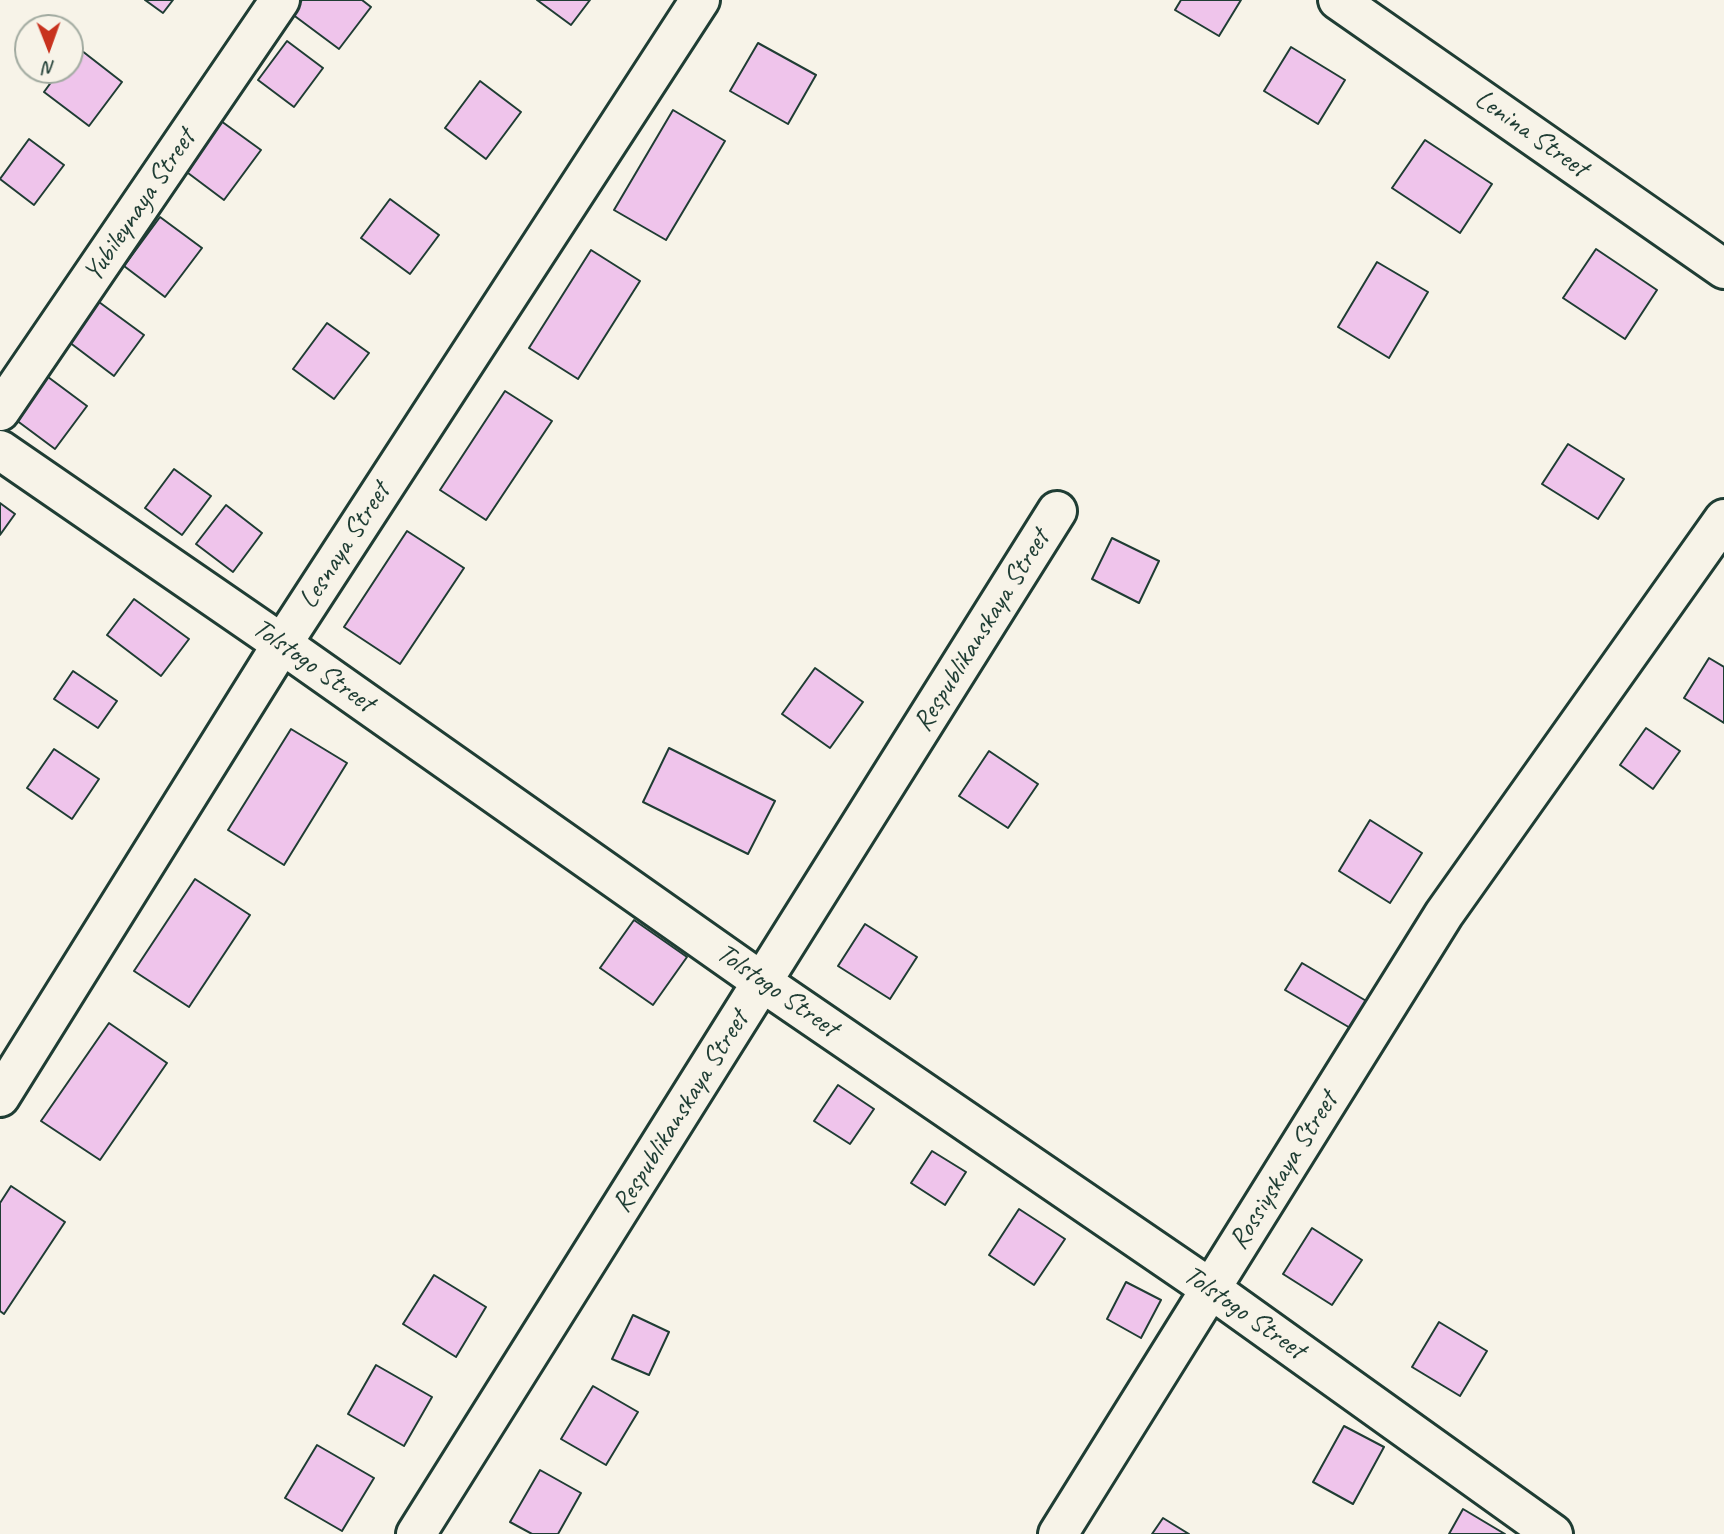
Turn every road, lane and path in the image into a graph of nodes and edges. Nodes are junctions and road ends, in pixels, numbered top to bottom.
1 (280, 0) edge
2 (700, 0) edge
3 (1338, 0) edge
4 (1387, 14) edge
5 (1724, 269) edge
6 (0, 411) edge
7 (0, 450) edge
8 (1057, 511) dead end
9 (1724, 519) edge
10 (282, 644) junction
11 (762, 982) junction
12 (0, 1097) edge
13 (1211, 1289) junction
14 (416, 1534) edge
15 (1058, 1534) edge
16 (1553, 1534) edge

1 - 6 street, Yubileynaya Street
2 - 10 street, Lesnaya Street
3 - 4 street, Lenina Street
4 - 5 street, Lenina Street
7 - 10 street, Tolstogo Street
8 - 11 street, Respublikanskaya Street
9 - 13 street, Rossiyskaya Street
10 - 11 street, Tolstogo Street
10 - 12 street, Lesnaya Street
11 - 13 street, Tolstogo Street
11 - 14 street, Respublikanskaya Street
13 - 15 street, Rossiyskaya Street
13 - 16 street, Tolstogo Street

